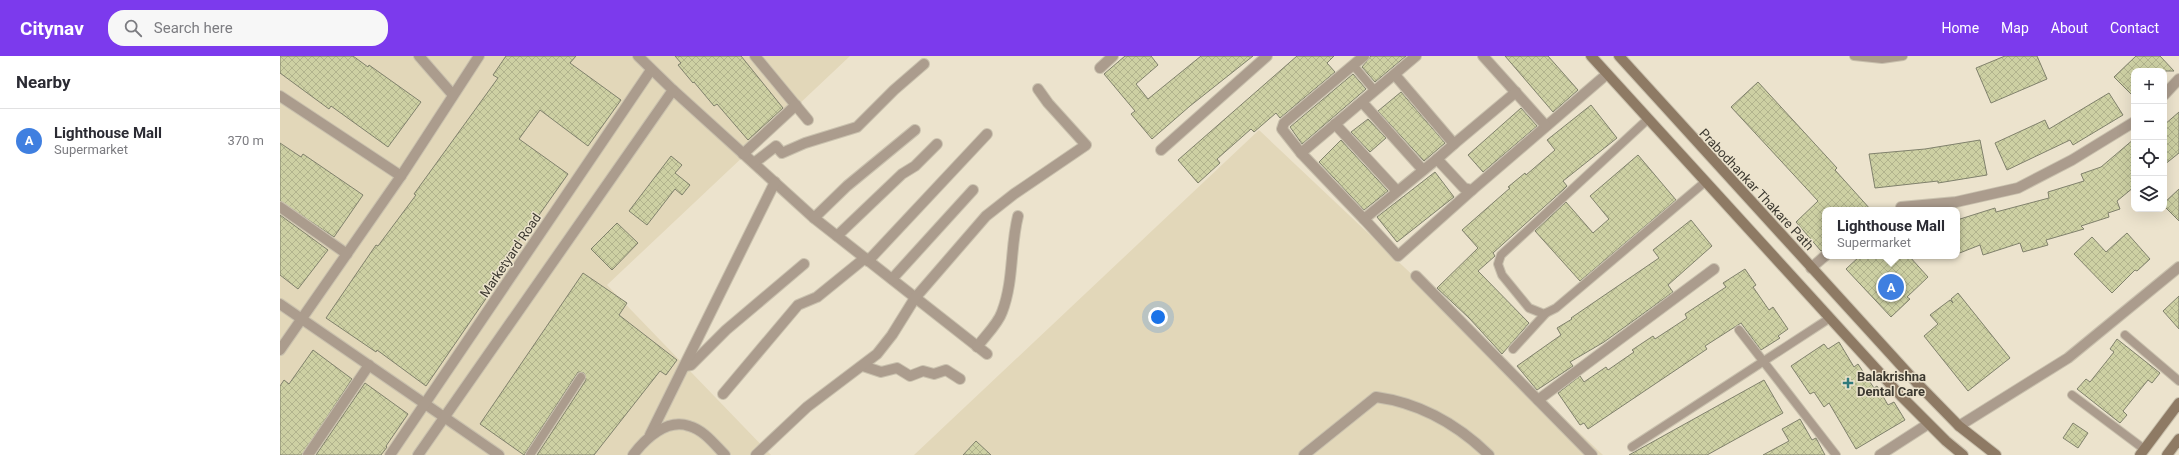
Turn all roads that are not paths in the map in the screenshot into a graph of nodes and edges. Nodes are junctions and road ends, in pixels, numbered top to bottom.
1 (419, 56) edge
2 (479, 56) edge
3 (638, 56) edge
4 (755, 56) edge
5 (1113, 56) edge
6 (1267, 56) edge
7 (1364, 56) edge
8 (1416, 56) edge
9 (1483, 56) edge
10 (1591, 56) edge
11 (1619, 56) edge
12 (1854, 56) edge
13 (1903, 56) edge
14 (924, 64) dead end
15 (1353, 65) junction
16 (1100, 68) dead end
17 (651, 70) junction
18 (1607, 74) junction
19 (1394, 75) junction
20 (2179, 79) edge
21 (1038, 89) dead end
22 (673, 90) junction
23 (1375, 91) junction
24 (1516, 92) junction
25 (2167, 92) edge
26 (453, 95) junction
27 (280, 96) edge
28 (1362, 102) junction
29 (796, 106) junction
30 (1648, 119) junction
31 (808, 120) dead end
32 (1335, 124) junction
33 (2131, 124) edge
34 (1546, 126) junction
35 (915, 130) dead end
36 (987, 134) dead end
37 (937, 144) dead end
38 (1454, 144) junction
39 (1161, 150) dead end
40 (1301, 153) junction
41 (743, 154) junction
42 (1437, 159) junction
43 (754, 163) junction
44 (1423, 170) junction
45 (401, 176) junction
46 (775, 182) junction
47 (1705, 182) junction
48 (973, 190) dead end
49 (1472, 190) junction
50 (1397, 191) junction
51 (280, 207) edge
52 (1901, 207) dead end
53 (1018, 216) dead end
54 (814, 218) junction
55 (1364, 219) junction
56 (837, 236) junction
57 (347, 254) junction
58 (1822, 259) edge
59 (867, 260) junction
60 (804, 264) dead end
61 (2179, 267) edge
62 (1811, 268) junction
63 (1714, 269) dead end
64 (1416, 276) dead end
65 (892, 279) junction
66 (915, 298) junction
67 (280, 304) edge
68 (1546, 313) junction
69 (1830, 318) junction
70 (302, 319) junction
71 (1739, 330) dead end
72 (2125, 335) dead end
73 (977, 347) junction
74 (1513, 349) dead end
75 (280, 350) edge
76 (987, 354) dead end
77 (1764, 363) junction
78 (369, 365) junction
79 (685, 366) junction
80 (863, 366) junction
81 (582, 377) dead end
82 (960, 379) dead end
83 (2179, 381) edge
84 (723, 394) dead end
85 (2072, 395) dead end
86 (1538, 400) junction
87 (2179, 403) edge
88 (425, 404) junction
89 (444, 417) junction
90 (1928, 424) junction
91 (1959, 426) junction
92 (650, 435) junction
93 (2177, 445) edge
94 (1632, 447) dead end
95 (2142, 452) edge
96 (308, 455) edge
97 (390, 455) edge
98 (418, 455) edge
99 (499, 455) edge
100 (530, 455) edge
101 (633, 455) edge
102 (725, 455) edge
103 (756, 455) edge
104 (1304, 455) edge
105 (1490, 455) edge
106 (1592, 455) edge
107 (1836, 455) edge
108 (1880, 455) edge
109 (1963, 455) edge
110 (1996, 455) edge
111 (2167, 455) edge

1 - 26 street
2 - 26 street
3 - 17 street
4 - 29 street
5 - 16 street
6 - 39 street
7 - 15 street
8 - 19 street
9 - 24 street
10 - 18 main road
11 - 62 main road, Prabodhankar Thakare Path
12 - 13 lane
14 - 43 street
15 - 23 lane
15 - 40 street
17 - 22 street
17 - 88 street, Marketyard Road
18 - 30 main road
18 - 34 street
19 - 23 street
19 - 38 street
20 - 25 street
21 - 66 street
22 - 41 street
22 - 89 street
23 - 28 street
24 - 34 street
24 - 38 street
26 - 45 street
27 - 45 street
28 - 32 street
28 - 44 street
29 - 31 street
29 - 41 street
30 - 47 main road
30 - 68 lane
32 - 40 street
32 - 50 street
33 - 52 street
34 - 49 street
35 - 54 street
36 - 59 street
37 - 56 street
38 - 42 street
40 - 55 street
41 - 43 street
42 - 44 street
42 - 49 street
43 - 46 street
44 - 50 street
45 - 57 street
46 - 54 street
46 - 79 street
47 - 68 lane
47 - 69 main road
48 - 65 street
49 - 55 street
50 - 55 street
51 - 57 street
53 - 73 street
54 - 56 street
56 - 59 street
57 - 70 street
58 - 62 street
59 - 65 street
59 - 84 street
60 - 79 street
61 - 91 street
62 - 91 main road, Prabodhankar Thakare Path
63 - 86 street
64 - 86 street
65 - 66 street
66 - 73 street
66 - 80 street
67 - 70 street
68 - 74 lane
69 - 77 lane
69 - 90 main road
70 - 75 street
70 - 78 street
71 - 77 lane
72 - 83 lane
73 - 76 street
77 - 94 lane
77 - 107 lane
78 - 88 street
78 - 96 street
79 - 92 street
80 - 82 street
80 - 103 street
81 - 100 lane
85 - 95 lane
86 - 106 street
87 - 95 main road
88 - 89 street
88 - 97 street, Marketyard Road
89 - 98 street
89 - 99 street
90 - 108 street
90 - 109 main road
91 - 110 main road, Prabodhankar Thakare Path
92 - 101 street
92 - 102 street
93 - 111 main road
104 - 105 street

